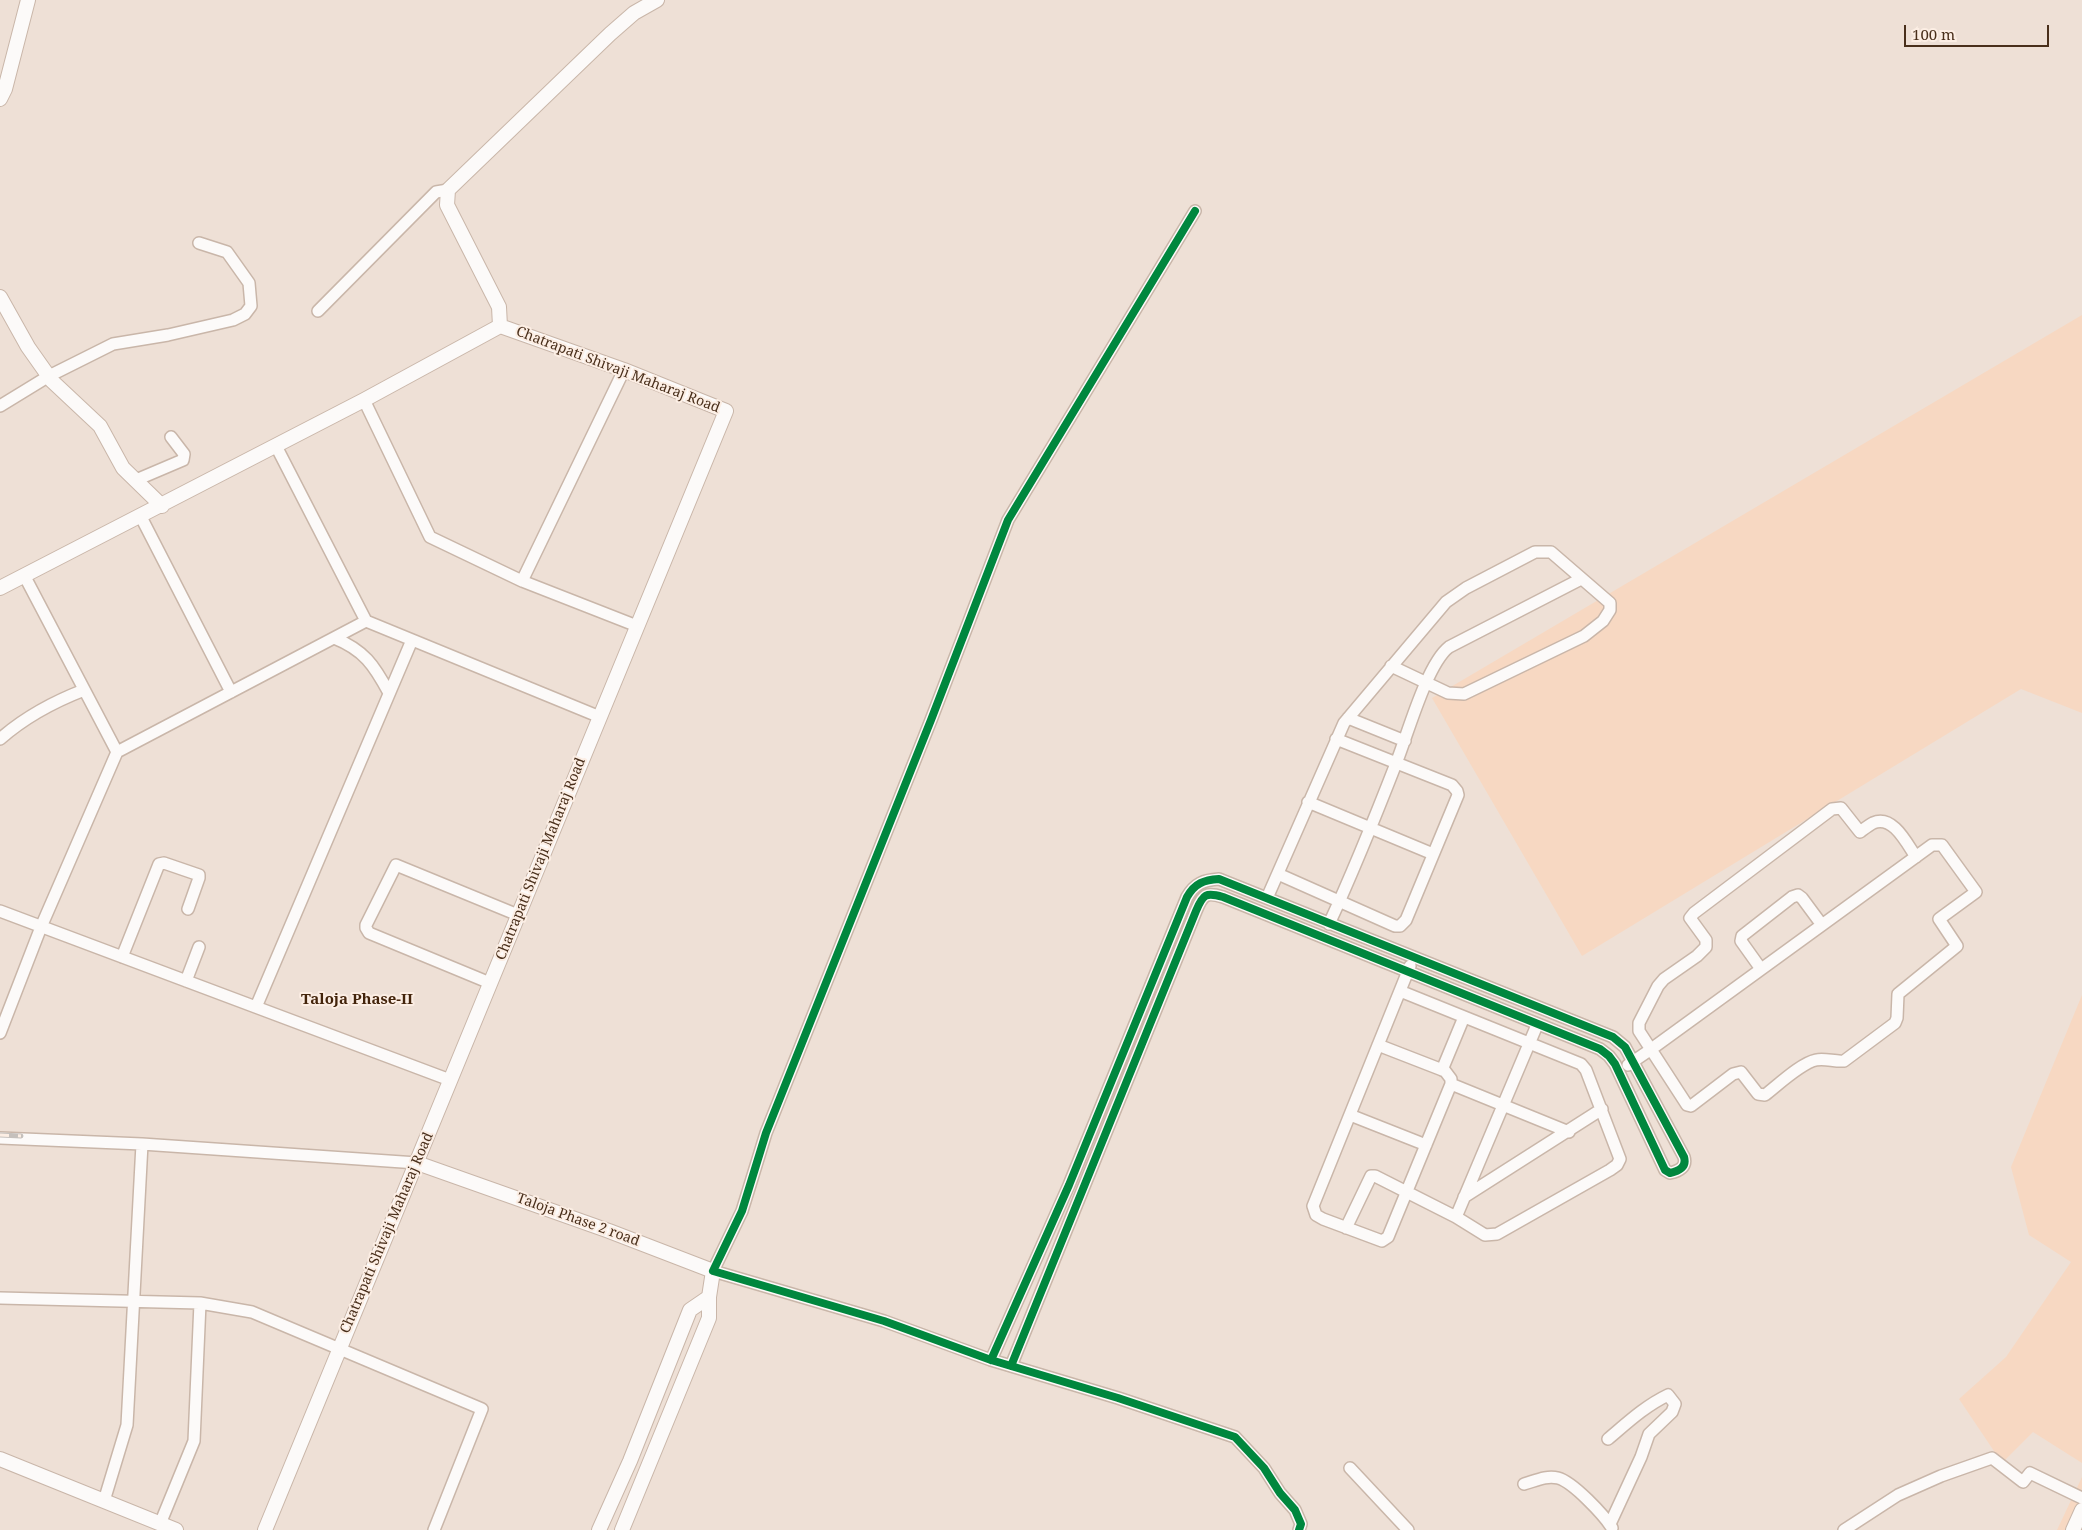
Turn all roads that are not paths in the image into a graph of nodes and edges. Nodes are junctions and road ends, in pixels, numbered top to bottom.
1 (28, 0) edge
2 (657, 0) edge
3 (0, 99) edge
4 (448, 190) junction
5 (1195, 211) dead end
6 (199, 243) dead end
7 (0, 297) edge
8 (318, 311) dead end
9 (500, 326) junction
10 (624, 370) junction
11 (49, 376) junction
12 (364, 400) junction
13 (0, 406) edge
14 (172, 436) dead end
15 (276, 446) junction
16 (136, 480) junction
17 (162, 506) junction
18 (141, 517) junction
19 (24, 575) junction
20 (1581, 579) junction
21 (522, 581) junction
22 (0, 588) edge
23 (366, 621) junction
24 (637, 626) junction
25 (334, 638) junction
26 (412, 640) junction
27 (1391, 666) junction
28 (1427, 683) junction
29 (84, 690) junction
30 (231, 692) junction
31 (389, 692) junction
32 (600, 717) junction
33 (1348, 718) junction
34 (0, 739) edge
35 (1336, 739) junction
36 (1405, 741) junction
37 (117, 752) junction
38 (1396, 763) junction
39 (1308, 802) junction
40 (1370, 827) junction
41 (1433, 854) junction
42 (1916, 857) junction
43 (1278, 874) junction
44 (1198, 883) junction
45 (1205, 895) junction
46 (1267, 898) junction
47 (1339, 902) junction
48 (188, 909) dead end
49 (0, 911) edge
50 (518, 915) junction
51 (1329, 924) junction
52 (1822, 925) junction
53 (41, 927) junction
54 (199, 946) dead end
55 (122, 957) junction
56 (1413, 957) junction
57 (1761, 969) junction
58 (1408, 972) junction
59 (186, 980) junction
60 (490, 983) junction
61 (1400, 991) junction
62 (256, 1007) junction
63 (1464, 1017) junction
64 (1537, 1024) junction
65 (0, 1033) edge
66 (1530, 1043) junction
67 (1378, 1045) junction
68 (1650, 1050) junction
69 (1633, 1062) junction
70 (1442, 1070) junction
71 (1618, 1071) junction
72 (450, 1080) junction
73 (1451, 1084) junction
74 (1503, 1106) junction
75 (1602, 1109) junction
76 (1350, 1115) junction
77 (1569, 1132) junction
78 (1670, 1133) junction
79 (0, 1138) edge
80 (142, 1144) junction
81 (1652, 1144) junction
82 (1426, 1145) junction
83 (417, 1163) junction
84 (1406, 1193) junction
85 (1464, 1197) junction
86 (1456, 1217) junction
87 (1346, 1228) junction
88 (714, 1271) junction
89 (709, 1297) junction
90 (0, 1298) edge
91 (132, 1302) junction
92 (200, 1303) junction
93 (338, 1349) junction
94 (991, 1360) junction
95 (1011, 1366) junction
96 (1608, 1439) dead end
97 (0, 1459) edge
98 (1350, 1468) dead end
99 (1524, 1484) dead end
100 (2082, 1498) edge
101 (104, 1501) junction
102 (2082, 1510) edge
103 (160, 1524) junction
104 (1611, 1527) edge
105 (176, 1530) edge
106 (265, 1530) edge
107 (434, 1530) edge
108 (599, 1530) edge
109 (622, 1530) edge
110 (1299, 1530) edge
111 (1408, 1530) edge
112 (1844, 1530) edge
113 (2073, 1530) edge

1 - 3 street
2 - 4 street
4 - 8 street
4 - 9 street
5 - 88 street
6 - 11 street
7 - 11 street
9 - 10 street, Chatrapati Shivaji Maharaj Road
9 - 12 street
10 - 21 street
10 - 24 street, Chatrapati Shivaji Maharaj Road
11 - 13 street
11 - 16 street
12 - 15 street
12 - 21 street
14 - 16 street
15 - 17 street
15 - 23 street
16 - 17 street
17 - 18 street
18 - 19 street
18 - 30 street
19 - 22 street
19 - 29 street
20 - 27 street
20 - 28 street
20 - 28 street
21 - 24 street
23 - 25 street
23 - 26 street
24 - 32 street, Chatrapati Shivaji Maharaj Road
25 - 30 street
25 - 31 street
26 - 31 street
26 - 32 street
27 - 28 street
27 - 33 street
28 - 36 street
29 - 34 street
29 - 37 street
30 - 37 street
31 - 62 street
32 - 50 street, Chatrapati Shivaji Maharaj Road
33 - 35 street
33 - 36 street
35 - 38 street
35 - 39 street
36 - 38 street
37 - 53 street
38 - 40 street
38 - 41 street
39 - 40 street
39 - 43 street
40 - 41 street
40 - 47 street
41 - 47 street
42 - 52 street
42 - 68 street
42 - 68 street
43 - 46 street
43 - 47 street
44 - 45 street
44 - 46 street
44 - 94 street
45 - 58 street
45 - 95 street
46 - 51 street
47 - 51 street
48 - 55 street
49 - 53 street
50 - 60 street, Chatrapati Shivaji Maharaj Road
50 - 60 street
51 - 56 street
52 - 57 street
52 - 57 street
53 - 55 street
53 - 65 street
54 - 59 street
55 - 59 street
56 - 58 street
56 - 69 street
57 - 68 street
58 - 61 street
58 - 64 street
59 - 62 street
60 - 72 street, Chatrapati Shivaji Maharaj Road
61 - 63 street
61 - 67 street
62 - 72 street
63 - 66 street
63 - 70 street
64 - 66 street
64 - 71 street
66 - 74 street
66 - 75 street
67 - 70 street
67 - 76 street
68 - 69 street
69 - 71 street
69 - 78 street
70 - 73 street
71 - 81 street
72 - 83 street, Chatrapati Shivaji Maharaj Road
73 - 74 street
73 - 82 street
74 - 77 street
74 - 85 street
75 - 77 street
75 - 86 street
76 - 82 street
76 - 87 street
77 - 85 street
78 - 81 street
78 - 81 street
79 - 80 street
80 - 83 street
80 - 91 street
82 - 84 street
83 - 88 street, Taloja Phase 2 road
83 - 93 street, Chatrapati Shivaji Maharaj Road
84 - 86 street
84 - 87 street
84 - 87 street
85 - 86 street
88 - 89 street
88 - 94 street
89 - 108 street
89 - 109 street
90 - 91 street
91 - 92 street
91 - 101 street
92 - 93 street
92 - 103 street
93 - 106 street, Chatrapati Shivaji Maharaj Road
93 - 107 street
94 - 95 street
95 - 110 street
96 - 104 street
97 - 101 street
98 - 111 street
99 - 104 street
100 - 112 street
101 - 103 street
102 - 113 street
103 - 105 street

